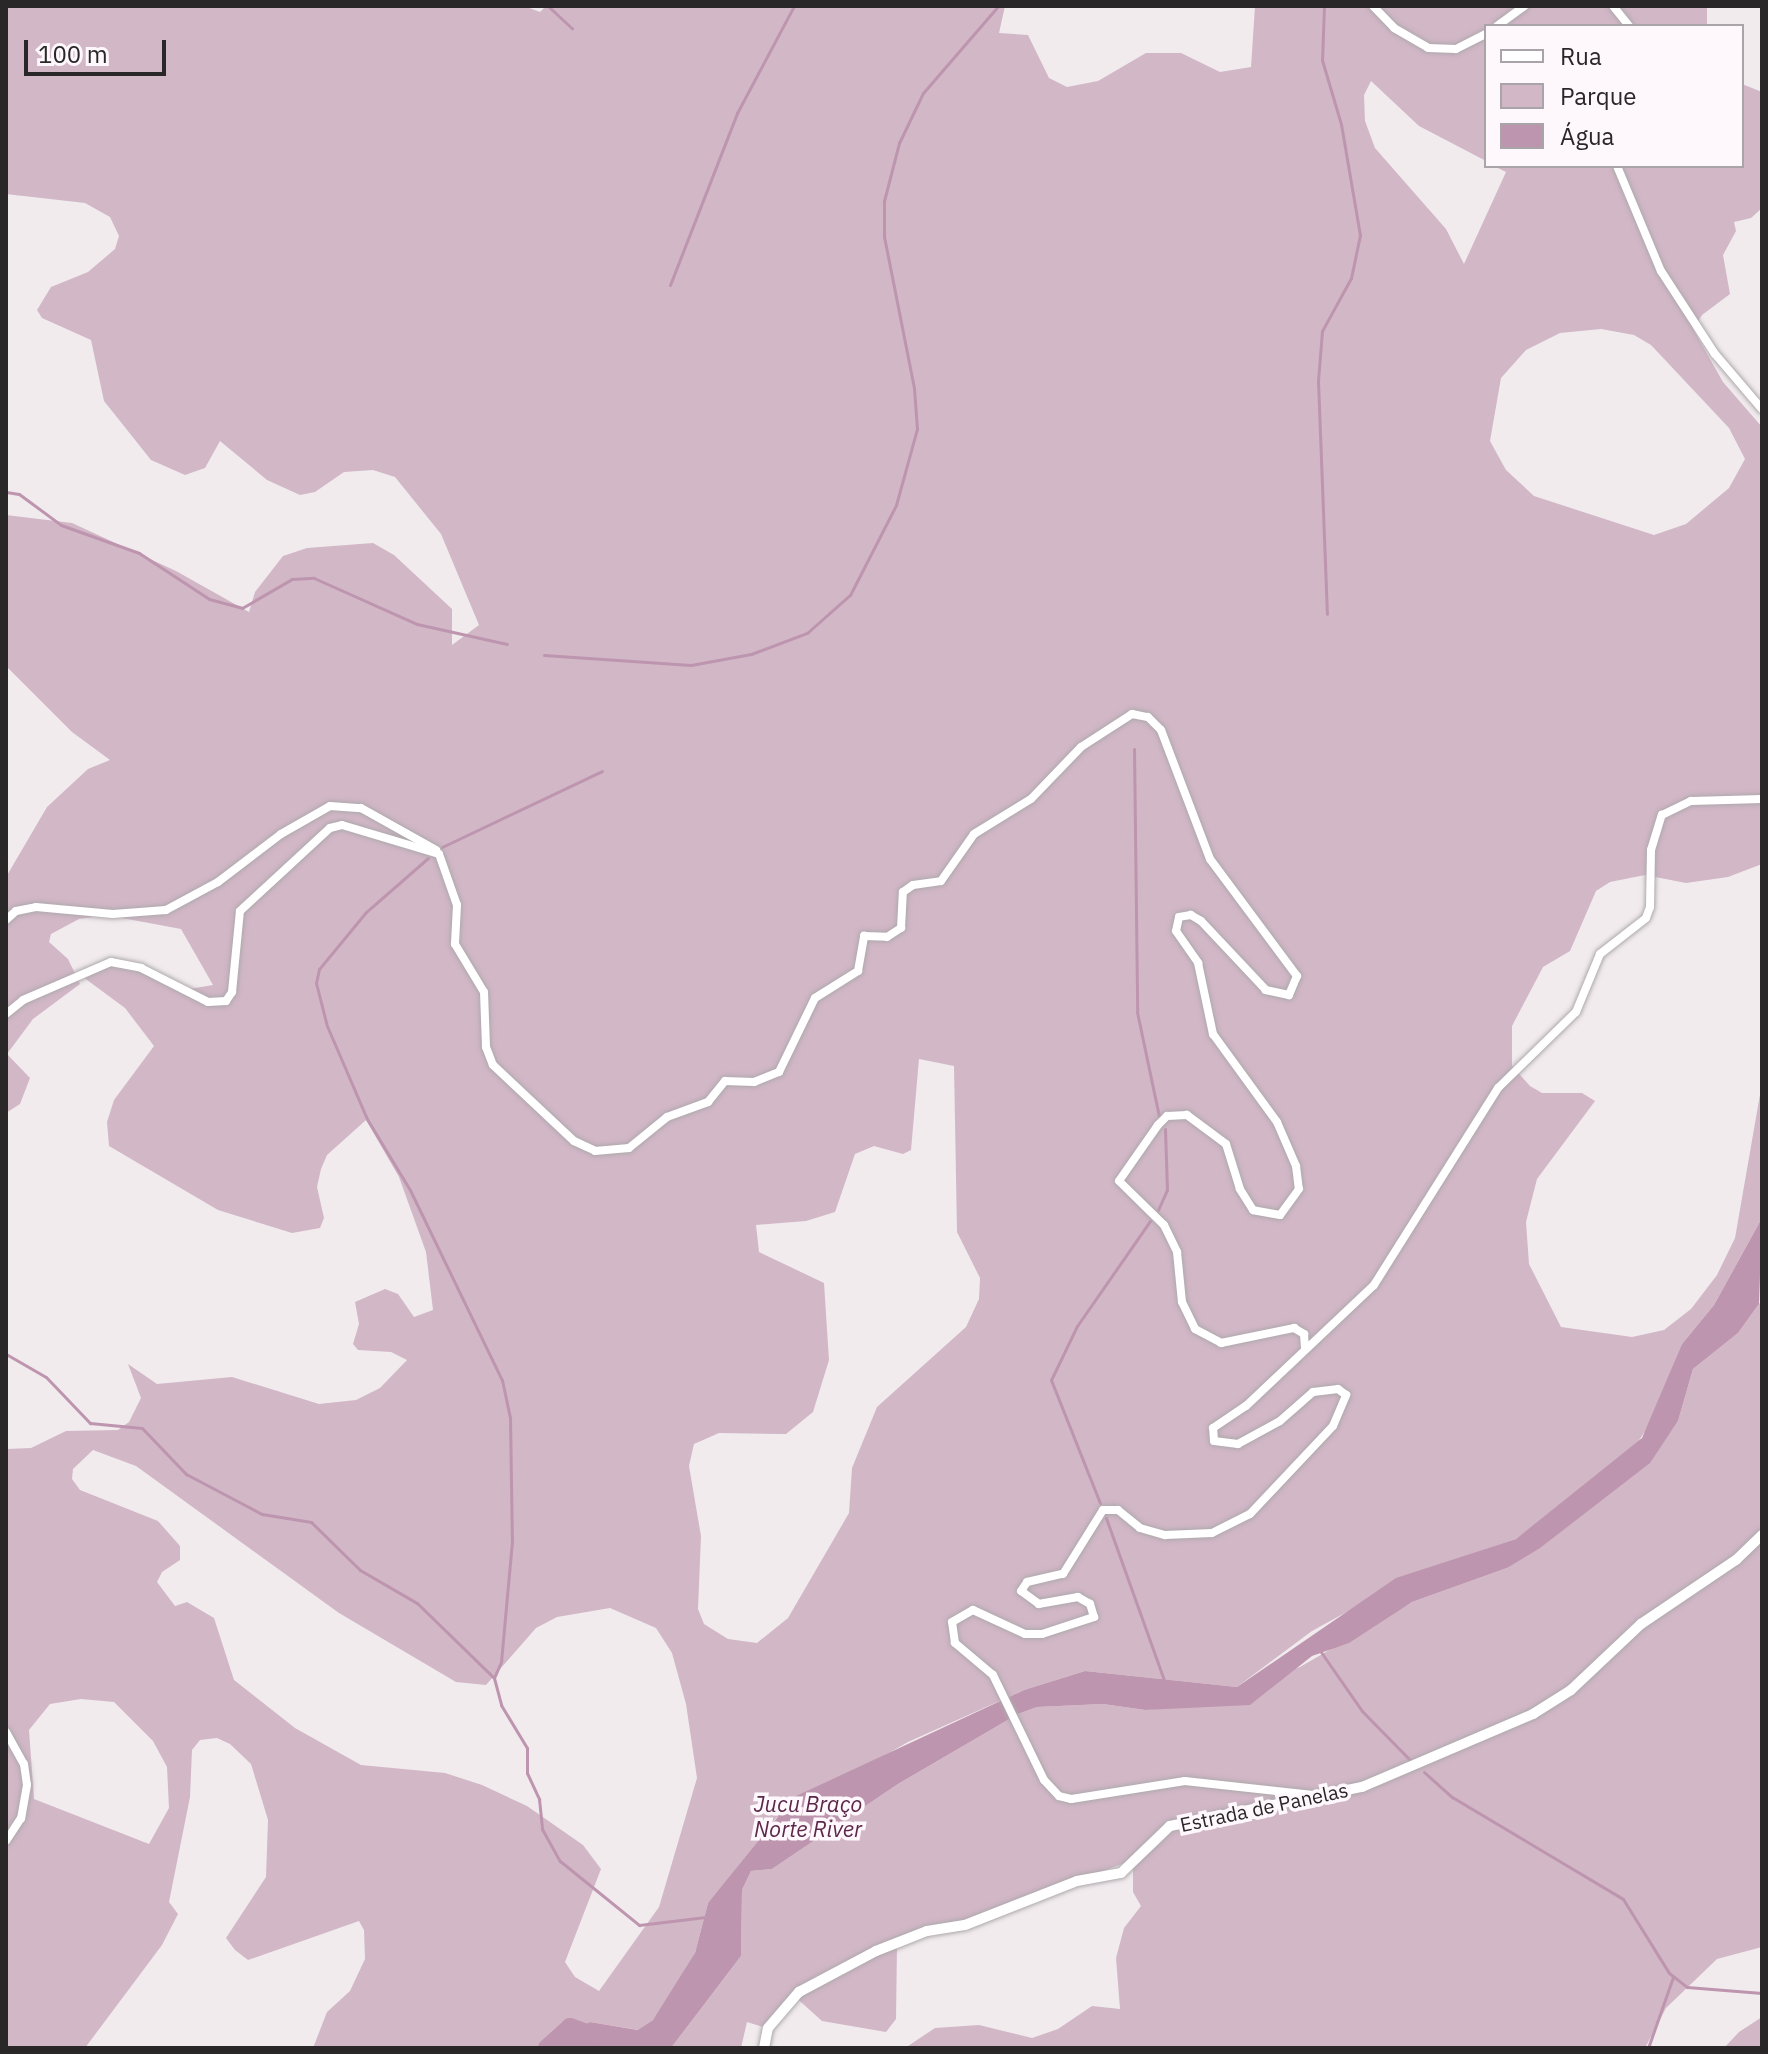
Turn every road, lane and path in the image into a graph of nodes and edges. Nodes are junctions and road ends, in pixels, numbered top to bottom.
1 (1373, 6) edge
2 (1525, 6) edge
3 (1613, 6) edge
4 (1500, 24) edge
5 (1627, 24) edge
6 (1484, 35) edge
7 (1618, 168) edge
8 (1762, 409) edge
9 (1762, 799) edge
10 (439, 854) junction
11 (6, 920) edge
12 (6, 1014) edge
13 (1305, 1347) junction
14 (1762, 1535) edge
15 (6, 1732) edge
16 (1321, 1796) junction
17 (6, 1841) edge
18 (764, 2048) edge

1 - 6 street
2 - 4 street
3 - 5 street
7 - 8 street
9 - 13 street
10 - 11 street
10 - 12 street
10 - 13 street
13 - 16 street
14 - 16 street, Estrada de Panelas
15 - 17 street
16 - 18 street, Estrada de Panelas

